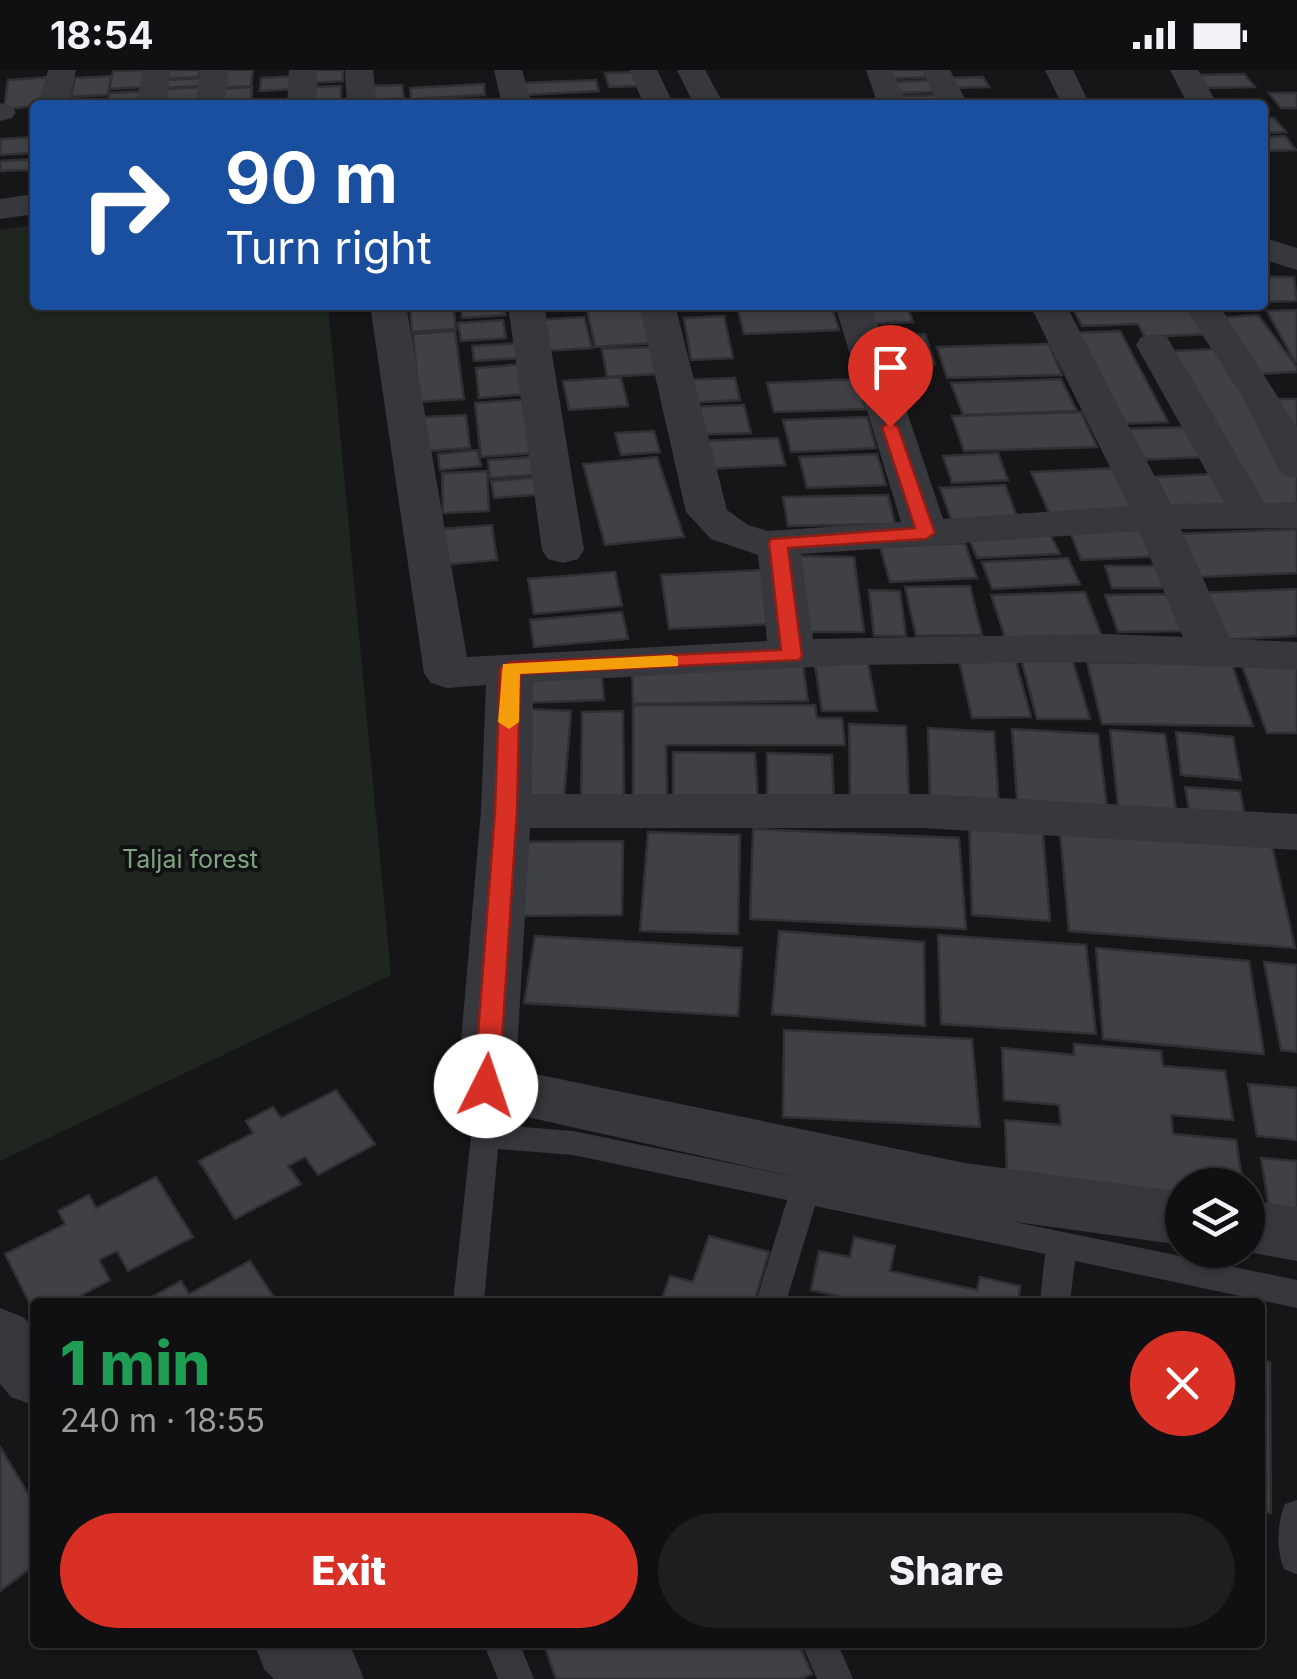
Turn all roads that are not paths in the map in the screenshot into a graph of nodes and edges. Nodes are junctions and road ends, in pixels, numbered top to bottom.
1 (62, 70) edge
2 (157, 70) edge
3 (215, 70) edge
4 (303, 70) edge
5 (359, 70) edge
6 (508, 70) edge
7 (643, 70) edge
8 (691, 70) edge
9 (936, 70) edge
10 (1059, 70) edge
11 (1184, 70) edge
12 (879, 72) edge
13 (54, 100) edge
14 (152, 100) edge
15 (210, 100) edge
16 (302, 100) edge
17 (362, 100) edge
18 (516, 100) edge
19 (658, 100) edge
20 (706, 100) edge
21 (891, 100) edge
22 (951, 100) edge
23 (1074, 100) edge
24 (1201, 100) edge
25 (30, 205) edge
26 (0, 209) edge
27 (1268, 249) edge
28 (1297, 260) edge
29 (389, 310) edge
30 (527, 310) edge
31 (658, 310) edge
32 (855, 310) edge
33 (1051, 310) edge
34 (1204, 310) edge
35 (1154, 345) dead end
36 (1297, 466) edge
37 (1251, 515) junction
38 (1297, 515) edge
39 (1155, 518) junction
40 (926, 533) junction
41 (778, 543) junction
42 (563, 550) dead end
43 (1214, 653) junction
44 (792, 656) junction
45 (1297, 656) edge
46 (510, 668) junction
47 (506, 811) junction
48 (1297, 832) edge
49 (805, 1191) junction
50 (1165, 1216) edge
51 (1265, 1230) edge
52 (1297, 1234) edge
53 (1061, 1245) junction
54 (1297, 1294) edge
55 (468, 1298) edge
56 (773, 1298) edge
57 (1055, 1298) edge
58 (0, 1338) edge
59 (30, 1370) edge
60 (1297, 1516) edge
61 (1296, 1557) edge
62 (297, 1648) edge
63 (503, 1648) edge
64 (821, 1648) edge
65 (326, 1679) edge
66 (516, 1679) edge
67 (835, 1679) edge

1 - 13 street
2 - 14 street
3 - 15 street
4 - 16 street
5 - 17 street
6 - 18 street
7 - 19 street
8 - 20 street
9 - 22 street
10 - 23 street
11 - 24 street
12 - 21 street
25 - 26 street
27 - 28 street
29 - 46 street
30 - 42 street
31 - 41 street
32 - 40 street
33 - 39 street
34 - 36 street
35 - 37 street
37 - 38 street
37 - 39 street
39 - 40 street
39 - 43 street
40 - 41 street
41 - 44 street
43 - 44 street
43 - 45 street
44 - 46 street
46 - 47 street
47 - 48 street
47 - 50 street
49 - 53 lane
49 - 55 lane
49 - 56 lane
51 - 52 street
53 - 54 lane
53 - 57 lane
58 - 59 street
60 - 61 lane
62 - 65 street
63 - 66 lane
64 - 67 lane

